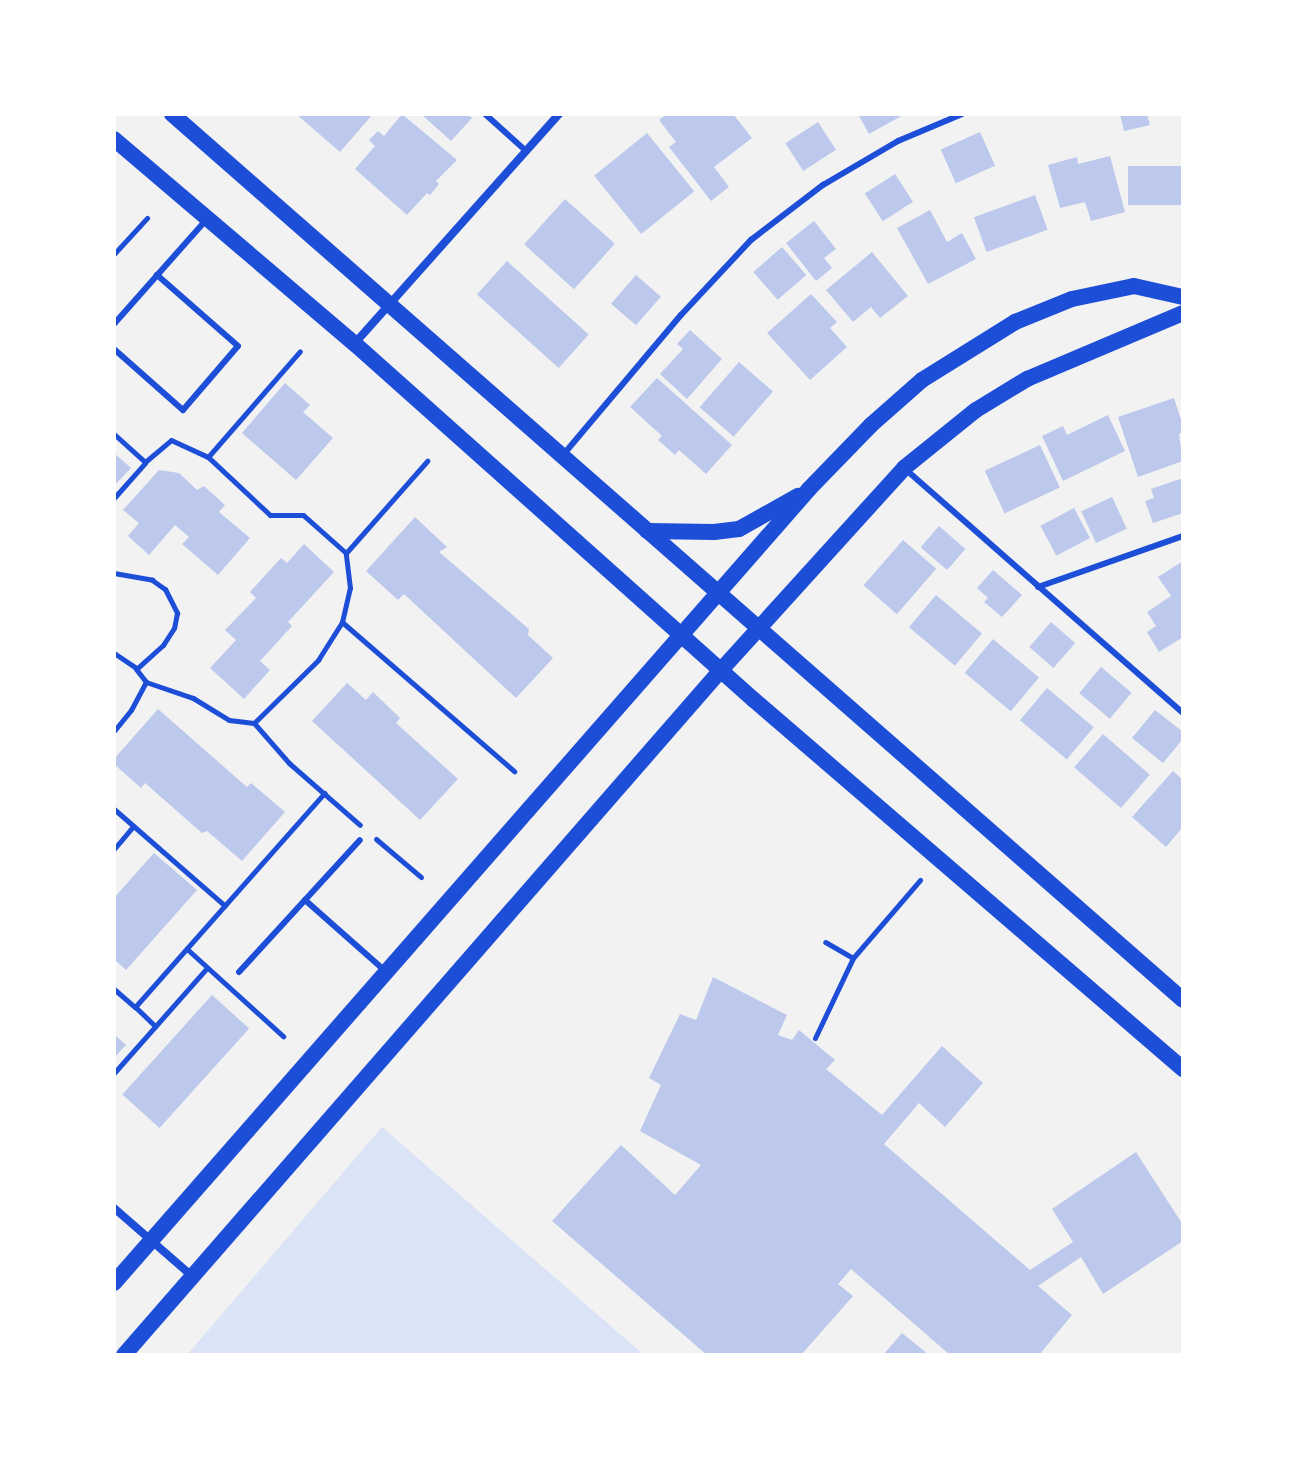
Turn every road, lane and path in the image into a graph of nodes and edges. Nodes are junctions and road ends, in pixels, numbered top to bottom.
1 (172, 114) edge
2 (485, 114) edge
3 (559, 114) edge
4 (962, 114) edge
5 (114, 139) edge
6 (525, 150) junction
7 (147, 218) dead end
8 (207, 219) junction
9 (114, 254) edge
10 (157, 275) junction
11 (1183, 297) edge
12 (391, 304) junction
13 (1183, 313) edge
14 (114, 324) edge
15 (355, 344) junction
16 (114, 349) edge
17 (300, 351) dead end
18 (114, 434) edge
19 (208, 457) junction
20 (561, 457) junction
21 (427, 461) dead end
22 (145, 462) junction
23 (904, 468) junction
24 (809, 489) junction
25 (114, 498) edge
26 (647, 531) junction
27 (1183, 536) edge
28 (346, 553) junction
29 (114, 573) edge
30 (1038, 587) junction
31 (719, 594) junction
32 (342, 622) junction
33 (759, 630) junction
34 (682, 636) junction
35 (114, 653) edge
36 (136, 669) junction
37 (721, 670) junction
38 (146, 682) junction
39 (1183, 713) edge
40 (254, 723) junction
41 (114, 731) edge
42 (514, 771) dead end
43 (324, 793) junction
44 (114, 809) edge
45 (133, 826) junction
46 (360, 840) dead end
47 (114, 849) edge
48 (421, 877) dead end
49 (920, 880) dead end
50 (305, 900) junction
51 (225, 906) junction
52 (825, 942) dead end
53 (187, 949) junction
54 (853, 958) junction
55 (207, 968) junction
56 (239, 972) dead end
57 (386, 972) junction
58 (114, 989) edge
59 (1183, 1000) edge
60 (135, 1007) junction
61 (155, 1026) junction
62 (283, 1036) dead end
63 (815, 1038) dead end
64 (1183, 1069) edge
65 (114, 1073) edge
66 (114, 1208) edge
67 (151, 1241) junction
68 (193, 1277) junction
69 (114, 1283) edge
70 (124, 1355) edge

1 - 12 main road
2 - 6 lane
3 - 6 street
4 - 20 lane
5 - 8 main road
6 - 12 street
7 - 9 path
8 - 10 lane
8 - 15 main road
10 - 14 lane
10 - 16 lane
11 - 24 main road
12 - 15 street
12 - 20 main road
13 - 23 main road
15 - 34 main road
17 - 19 path
18 - 22 path
19 - 22 path
19 - 28 path
20 - 26 main road
21 - 28 path
22 - 25 path
23 - 30 lane
23 - 33 main road
24 - 26 main road
24 - 31 main road
26 - 31 main road
27 - 30 lane
28 - 32 path
29 - 36 path
30 - 39 lane
31 - 33 main road
31 - 34 main road
32 - 40 path
32 - 42 path
33 - 37 main road
33 - 59 main road
34 - 37 main road
34 - 57 main road
35 - 36 path
36 - 38 path
37 - 64 main road
37 - 68 main road
38 - 40 path
38 - 41 path
40 - 43 path
43 - 48 path
43 - 51 path
44 - 45 path
45 - 47 path
45 - 51 path
46 - 50 lane
49 - 54 path
50 - 56 lane
50 - 57 lane
51 - 53 path
52 - 54 path
53 - 55 path
53 - 60 path
54 - 63 path
55 - 61 path
55 - 62 path
57 - 67 main road
58 - 60 path
60 - 61 path
61 - 65 path
66 - 67 street
67 - 68 street
67 - 69 main road
68 - 70 main road

